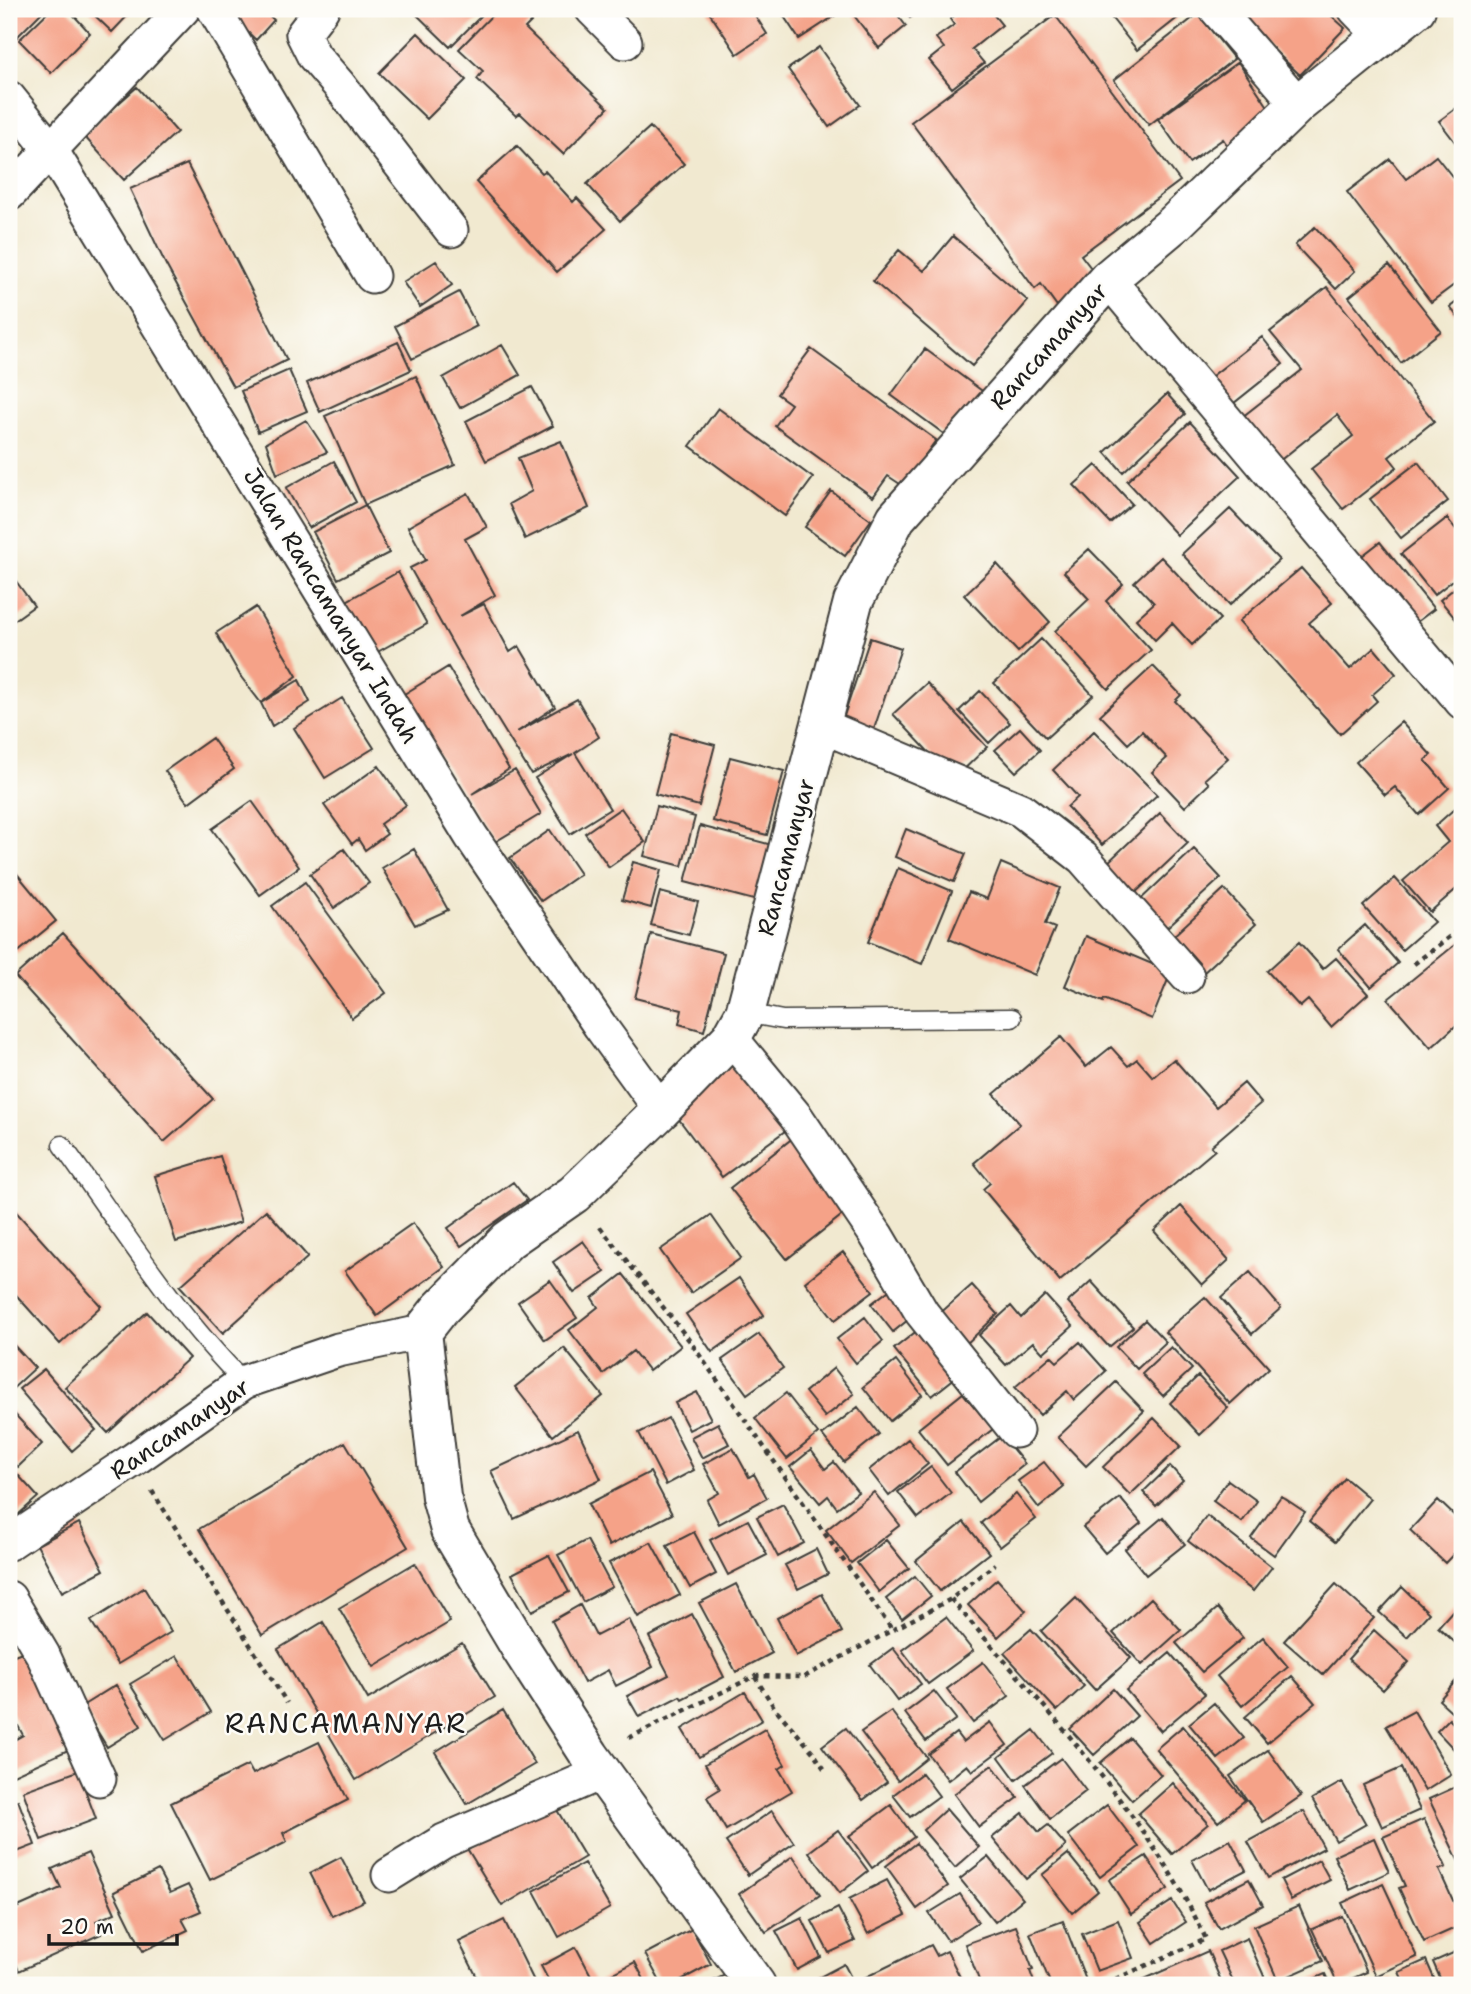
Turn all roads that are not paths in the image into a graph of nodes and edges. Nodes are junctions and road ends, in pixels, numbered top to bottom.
1 (183, 9) edge
2 (215, 9) edge
3 (322, 9) edge
4 (592, 9) edge
5 (1216, 9) edge
6 (1355, 9) edge
7 (1416, 9) edge
8 (1382, 37) junction
9 (625, 42) dead end
10 (9, 97) edge
11 (1298, 104) junction
12 (51, 150) junction
13 (9, 194) edge
14 (451, 230) dead end
15 (372, 276) dead end
16 (1108, 279) junction
17 (1462, 702) edge
18 (820, 725) junction
19 (1187, 975) dead end
20 (1012, 1018) dead end
21 (738, 1026) junction
22 (661, 1111) junction
23 (62, 1145) dead end
24 (422, 1332) junction
25 (244, 1382) junction
26 (1016, 1431) dead end
27 (9, 1543) edge
28 (9, 1598) edge
29 (596, 1764) junction
30 (99, 1779) dead end
31 (388, 1875) dead end
32 (756, 1985) edge

1 - 12 street
2 - 15 street
3 - 14 street
4 - 9 street
5 - 11 street
6 - 8 street
7 - 8 street, Rancamanyar
8 - 11 street, Rancamanyar
10 - 12 street, Jalan Rancamanyar Indah
11 - 16 street, Rancamanyar
12 - 13 street
12 - 22 street, Jalan Rancamanyar Indah
16 - 17 street
16 - 18 street, Rancamanyar
18 - 19 street
18 - 21 street, Rancamanyar
20 - 21 lane
21 - 22 street, Rancamanyar
21 - 26 street
22 - 24 street, Rancamanyar
23 - 25 lane
24 - 25 street, Rancamanyar
24 - 29 street
25 - 27 street, Rancamanyar
28 - 30 street
29 - 31 street
29 - 32 street

